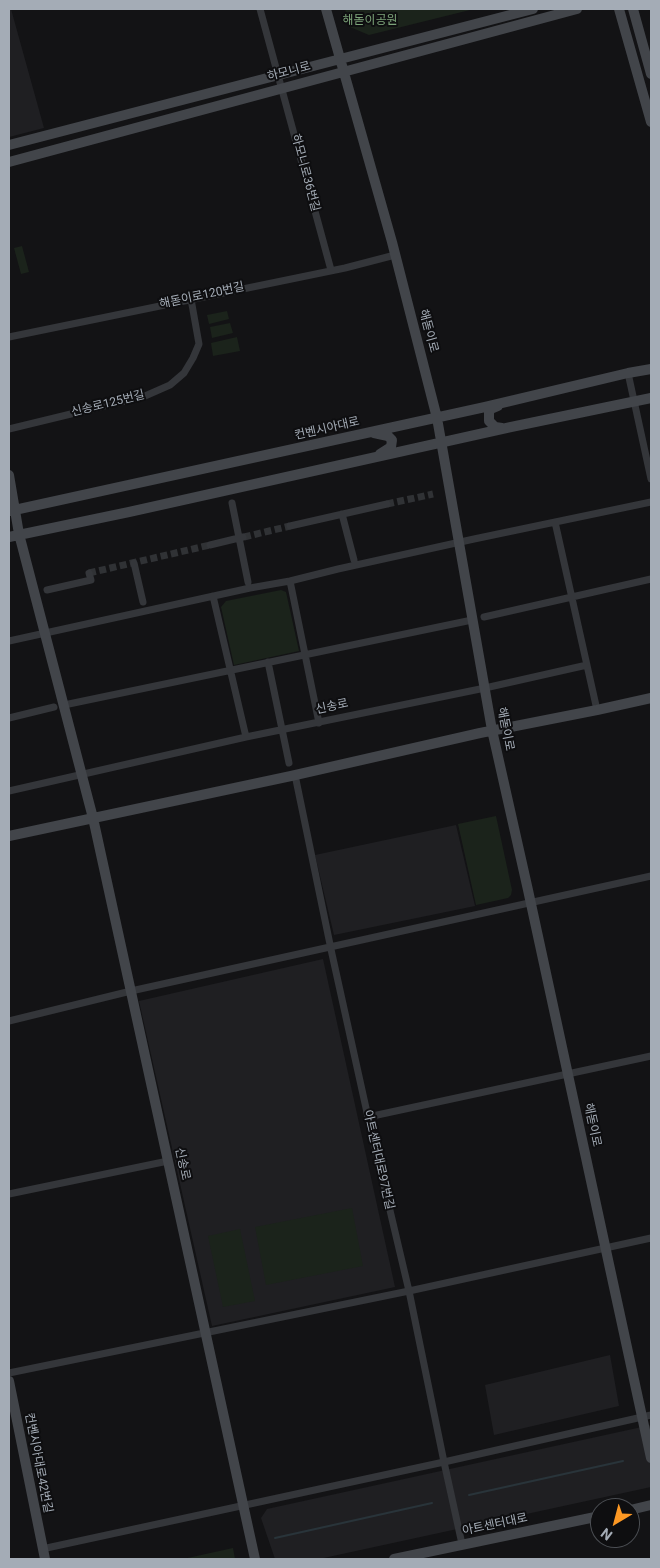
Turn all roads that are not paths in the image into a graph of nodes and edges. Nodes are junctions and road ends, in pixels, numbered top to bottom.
1 (260, 9) edge
2 (326, 9) edge
3 (533, 9) edge
4 (577, 9) edge
5 (619, 9) edge
6 (633, 9) edge
7 (340, 58) junction
8 (344, 71) junction
9 (651, 74) edge
10 (278, 76) junction
11 (282, 87) junction
12 (651, 122) edge
13 (9, 145) edge
14 (9, 162) edge
15 (395, 255) junction
16 (331, 270) junction
17 (191, 299) junction
18 (9, 337) edge
19 (651, 369) edge
20 (628, 373) junction
21 (651, 398) edge
22 (634, 402) junction
23 (503, 403) junction
24 (437, 418) junction
25 (511, 427) junction
26 (9, 429) edge
27 (368, 432) junction
28 (442, 442) junction
29 (372, 458) junction
30 (9, 475) edge
31 (651, 479) edge
32 (651, 502) edge
33 (232, 503) dead end
34 (387, 504) tunnel mouth
35 (12, 510) edge
36 (342, 514) junction
37 (555, 522) junction
38 (290, 526) tunnel mouth
39 (14, 536) edge
40 (244, 537) tunnel mouth
41 (459, 542) junction
42 (210, 545) tunnel mouth
43 (354, 560) dead end
44 (134, 563) dead end
45 (90, 573) tunnel mouth
46 (651, 579) edge
47 (290, 581) junction
48 (248, 582) dead end
49 (47, 590) dead end
50 (213, 596) junction
51 (572, 597) junction
52 (144, 602) dead end
53 (484, 617) dead end
54 (472, 620) junction
55 (46, 633) junction
56 (9, 642) edge
57 (305, 655) junction
58 (268, 662) junction
59 (587, 665) junction
60 (231, 670) junction
61 (485, 688) junction
62 (651, 698) edge
63 (59, 706) junction
64 (597, 710) junction
65 (9, 718) edge
66 (319, 723) junction
67 (282, 730) junction
68 (492, 730) junction
69 (246, 738) junction
70 (289, 763) dead end
71 (83, 775) junction
72 (295, 775) junction
73 (9, 791) edge
74 (93, 818) junction
75 (9, 836) edge
76 (651, 876) edge
77 (530, 902) junction
78 (331, 947) junction
79 (131, 991) junction
80 (9, 1021) edge
81 (651, 1056) edge
82 (568, 1074) junction
83 (368, 1117) junction
84 (168, 1161) junction
85 (9, 1194) edge
86 (651, 1238) edge
87 (606, 1247) junction
88 (409, 1291) junction
89 (206, 1333) junction
90 (9, 1373) edge
91 (9, 1381) edge
92 (647, 1416) edge
93 (651, 1458) edge
94 (444, 1462) junction
95 (244, 1505) junction
96 (590, 1518) edge
97 (462, 1544) junction
98 (44, 1554) edge
99 (255, 1559) edge
100 (394, 1559) edge

1 - 10 street, 하모니로36번길
2 - 7 street, 해돋이로
3 - 7 street, 하모니로
4 - 8 street, 하모니로
5 - 12 street
6 - 9 street
7 - 8 street, 해돋이로
7 - 10 street, 하모니로
8 - 11 street, 하모니로
8 - 15 street, 해돋이로
10 - 11 street, 하모니로36번길
10 - 13 street, 하모니로
11 - 14 street, 하모니로
11 - 16 street, 하모니로36번길
15 - 16 street, 해돋이로120번길
15 - 24 street, 해돋이로
16 - 17 street, 해돋이로120번길
17 - 18 street, 해돋이로120번길
17 - 26 street, 신송로125번길
19 - 20 street, 컨벤시아대로
20 - 22 street
20 - 23 street, 컨벤시아대로
21 - 22 street
22 - 25 street
22 - 31 street
23 - 24 street, 컨벤시아대로
23 - 25 street
24 - 27 street, 컨벤시아대로
24 - 28 street, 해돋이로
25 - 28 street
27 - 29 street
27 - 35 street, 컨벤시아대로
28 - 29 street
28 - 41 street, 해돋이로
29 - 39 street
30 - 35 street, 신송로
32 - 37 street
33 - 48 street
34 - 36 street
35 - 39 street, 신송로
36 - 38 street
36 - 43 street
37 - 41 street
37 - 51 street
39 - 55 street, 신송로
40 - 42 street
41 - 47 street
41 - 54 street, 해돋이로
44 - 52 street
45 - 49 street
46 - 51 street
47 - 50 street
47 - 57 street
50 - 55 street
50 - 60 street
51 - 53 street
51 - 59 street
54 - 57 street
54 - 61 street, 해돋이로
55 - 56 street
55 - 63 street, 신송로
57 - 58 street
57 - 66 street
58 - 60 street
58 - 67 street
59 - 61 street, 신송로
59 - 64 street
60 - 63 street
60 - 69 street
61 - 66 street, 신송로
61 - 68 street, 해돋이로
62 - 64 street
63 - 65 street
63 - 71 street, 신송로
64 - 68 street
66 - 67 street, 신송로
67 - 69 street, 신송로
67 - 70 street
68 - 72 street
68 - 77 street, 해돋이로
69 - 71 street, 신송로
71 - 73 street
71 - 74 street, 신송로
72 - 74 street
72 - 78 street, 아트센터대로97번길
74 - 75 street
74 - 79 street, 신송로
76 - 77 street
77 - 78 street
77 - 82 street, 해돋이로
78 - 79 street
78 - 83 street, 아트센터대로97번길
79 - 80 street
79 - 84 street, 신송로
81 - 82 street
82 - 83 street
82 - 87 street, 해돋이로
83 - 88 street, 아트센터대로97번길
84 - 85 street
84 - 89 street, 신송로
86 - 87 street
87 - 88 street
87 - 92 street, 해돋이로
88 - 89 street
88 - 94 street, 아트센터대로97번길
89 - 90 street
89 - 95 street, 신송로
91 - 98 street, 컨벤시아대로42번길
92 - 93 street, 해돋이로
92 - 94 street
94 - 95 street
94 - 97 street, 아트센터대로97번길
95 - 98 street
95 - 99 street, 신송로
96 - 97 street, 아트센터대로
97 - 100 street, 아트센터대로

